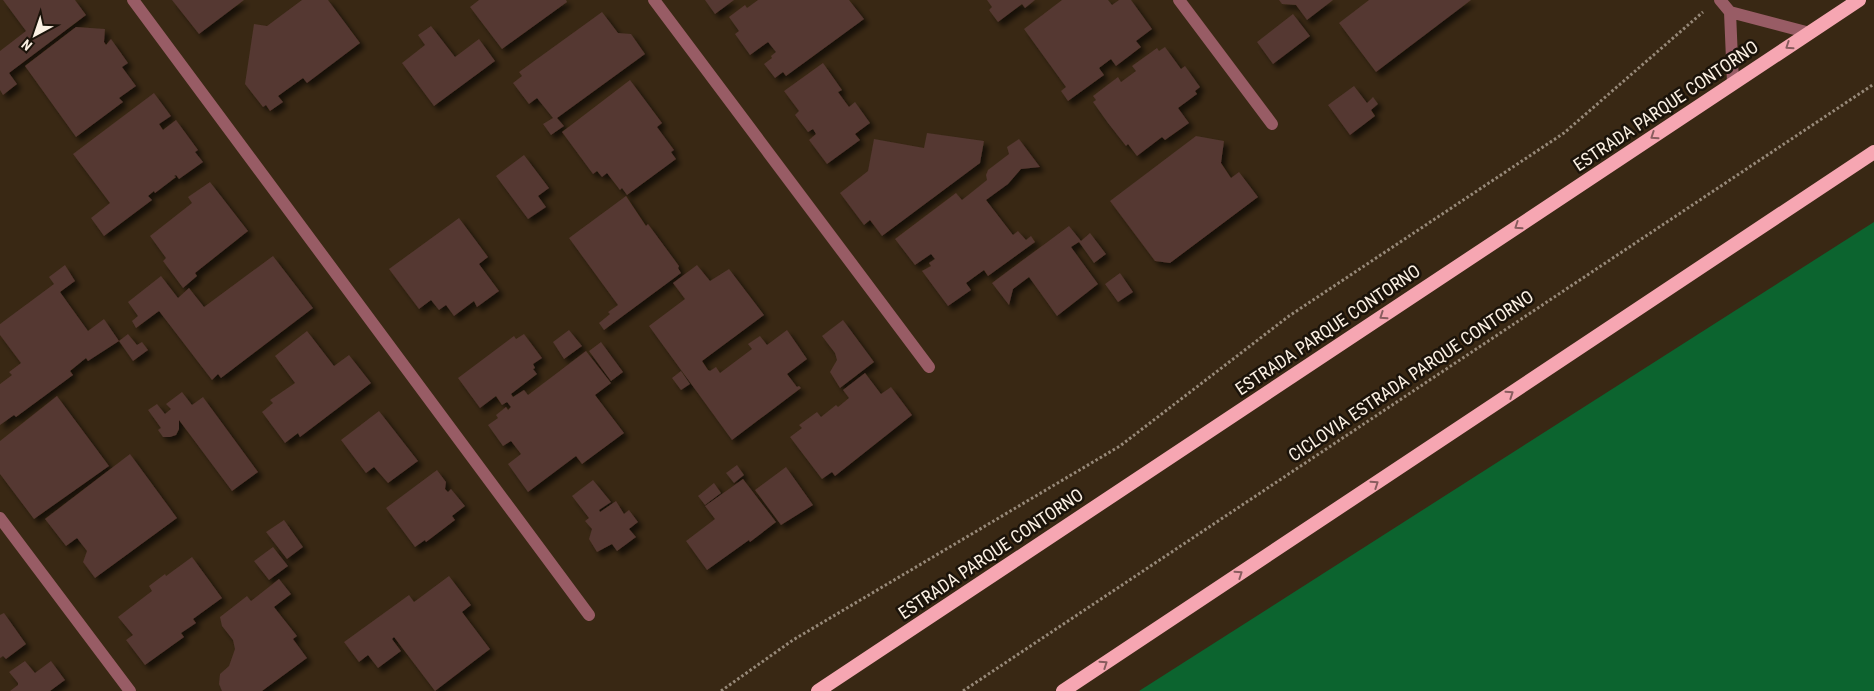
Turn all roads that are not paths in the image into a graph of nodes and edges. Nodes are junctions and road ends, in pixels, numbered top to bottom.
1 (133, 0) edge
2 (654, 0) edge
3 (1180, 0) edge
4 (1720, 0) edge
5 (1859, 0) edge
6 (1730, 12) junction
7 (1810, 33) junction
8 (1733, 83) junction
9 (1272, 124) dead end
10 (1874, 152) edge
11 (929, 367) dead end
12 (0, 518) edge
13 (589, 615) dead end
14 (130, 691) edge
15 (818, 691) edge
16 (1063, 691) edge

1 - 13 street
2 - 11 street
3 - 9 street
4 - 6 street
5 - 7 highway, ESTRADA PARQUE CONTORNO
6 - 7 street
6 - 8 street
7 -> 8 highway, ESTRADA PARQUE CONTORNO
8 -> 15 highway, ESTRADA PARQUE CONTORNO
16 -> 10 highway
12 - 14 street

